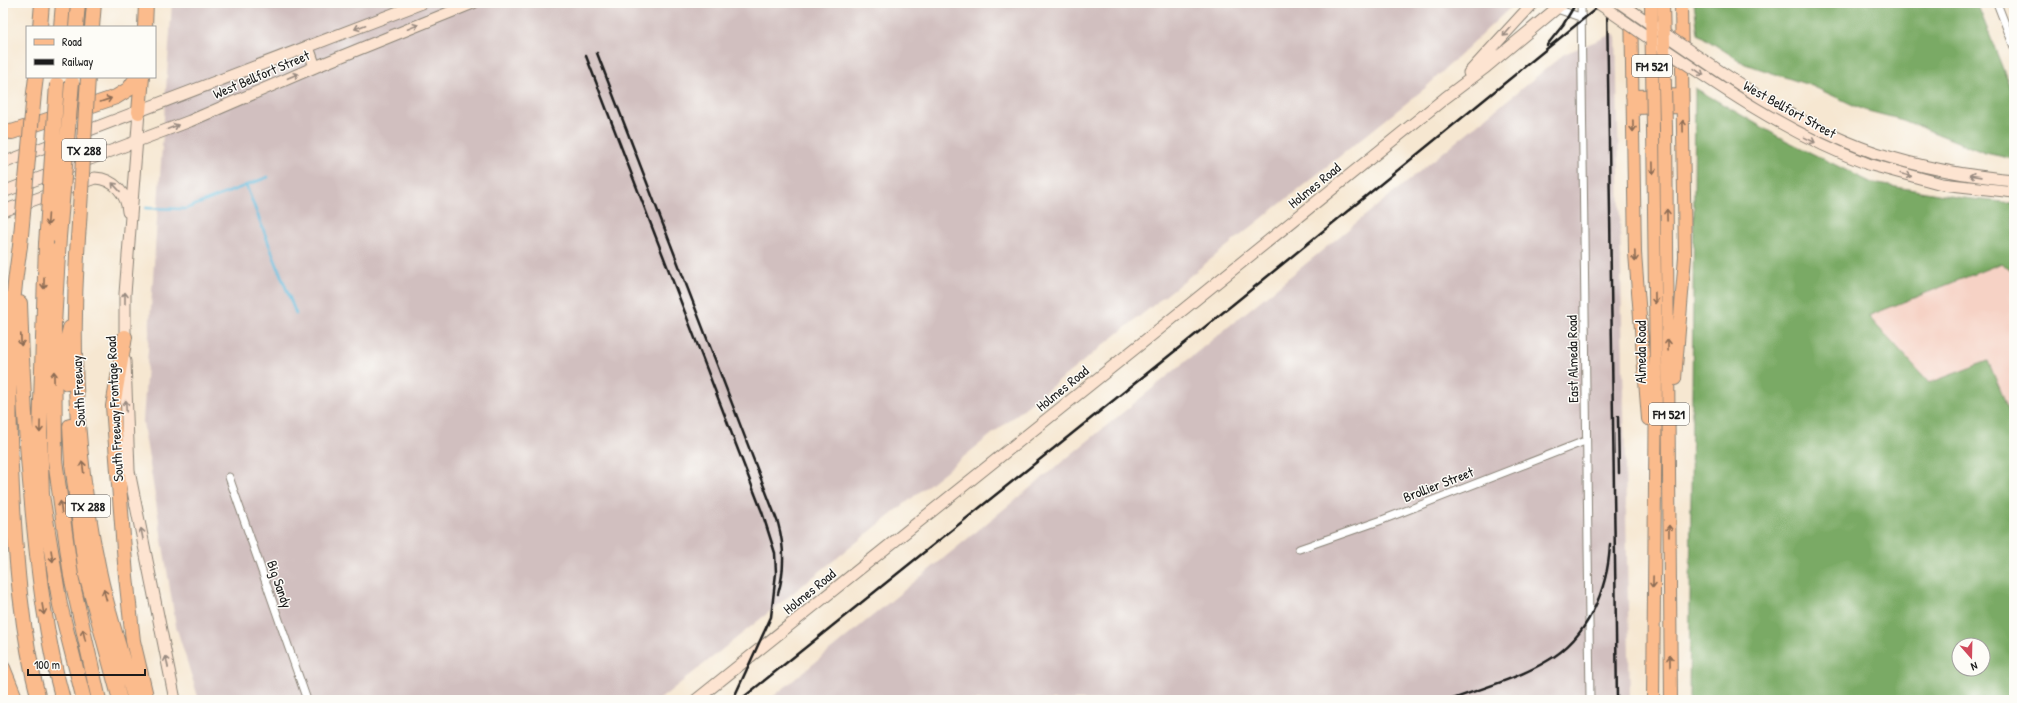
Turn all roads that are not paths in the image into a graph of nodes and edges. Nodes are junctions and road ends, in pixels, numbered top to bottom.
1 (42, 3) edge
2 (63, 3) edge
3 (78, 3) edge
4 (94, 3) edge
5 (146, 3) edge
6 (422, 3) edge
7 (473, 3) edge
8 (1533, 3) edge
9 (1581, 3) edge
10 (1598, 3) edge
11 (1620, 3) edge
12 (1631, 3) edge
13 (1651, 3) edge
14 (1663, 3) edge
15 (1681, 3) edge
16 (1997, 3) edge
17 (1560, 6) edge
18 (1580, 17) junction
19 (40, 26) edge
20 (61, 26) edge
21 (76, 26) edge
22 (92, 26) edge
23 (145, 26) edge
24 (308, 47) junction
25 (2014, 47) edge
26 (315, 67) junction
27 (36, 78) edge
28 (88, 78) edge
29 (136, 78) edge
30 (142, 78) edge
31 (72, 79) edge
32 (57, 80) edge
33 (1445, 98) junction
34 (1682, 101) junction
35 (1633, 102) junction
36 (139, 112) junction
37 (3, 131) edge
38 (137, 141) junction
39 (3, 163) edge
40 (2014, 180) edge
41 (3, 192) edge
42 (2014, 192) edge
43 (3, 211) edge
44 (129, 222) junction
45 (19, 252) junction
46 (74, 306) junction
47 (125, 337) junction
48 (1585, 441) junction
49 (1669, 444) junction
50 (229, 476) dead end
51 (1654, 476) junction
52 (1299, 549) dead end
53 (3, 668) edge
54 (16, 700) edge
55 (39, 700) edge
56 (63, 700) edge
57 (84, 700) edge
58 (99, 700) edge
59 (120, 700) edge
60 (135, 700) edge
61 (147, 700) edge
62 (175, 700) edge
63 (307, 700) edge
64 (696, 700) edge
65 (1590, 700) edge
66 (1653, 700) edge
67 (1670, 700) edge

1 - 19 highway
2 - 20 highway
3 - 21 highway
4 - 22 highway
5 - 23 highway
6 -> 24 main road, West Bellfort Street
26 -> 7 main road, West Bellfort Street
8 -> 33 main road, Holmes Road
9 - 18 street, East Almeda Road
10 -> 42 main road, West Bellfort Street, bridge
40 -> 11 main road, West Bellfort Street, bridge
12 - 35 main road
13 -> 51 main road, Almeda Road / FM 521, bridge
49 -> 14 main road, Almeda Road / FM 521, bridge
15 - 34 main road
16 - 25 street
17 - 18 street
17 - 33 main road, Holmes Road
18 - 48 street, East Almeda Road
24 - 26 main road
24 - 36 main road, West Bellfort Street
38 -> 26 main road, West Bellfort Street
27 - 45 highway, bridge
28 - 46 highway, South Freeway / TX 288, bridge
37 -> 29 highway
30 - 36 highway
58 -> 31 highway, bridge
32 -> 57 highway, bridge
33 - 64 main road, Holmes Road
34 - 35 main road
49 -> 34 main road
35 -> 51 main road
36 - 38 main road, South Freeway Frontage Road
36 - 39 main road, West Bellfort Street
38 - 41 main road, West Bellfort Street
38 - 44 main road, South Freeway Frontage Road
44 -> 43 main road
47 -> 44 main road, South Freeway Frontage Road
45 - 55 highway
45 -> 56 highway
46 - 59 highway
60 -> 46 highway, South Freeway / TX 288
47 - 61 highway
62 -> 47 main road, South Freeway Frontage Road
48 - 52 street, Brollier Street
48 - 65 street, East Almeda Road
67 -> 49 main road, Almeda Road / FM 521
50 - 63 street, Big Sandy
51 -> 66 main road, Almeda Road / FM 521
53 - 54 highway

